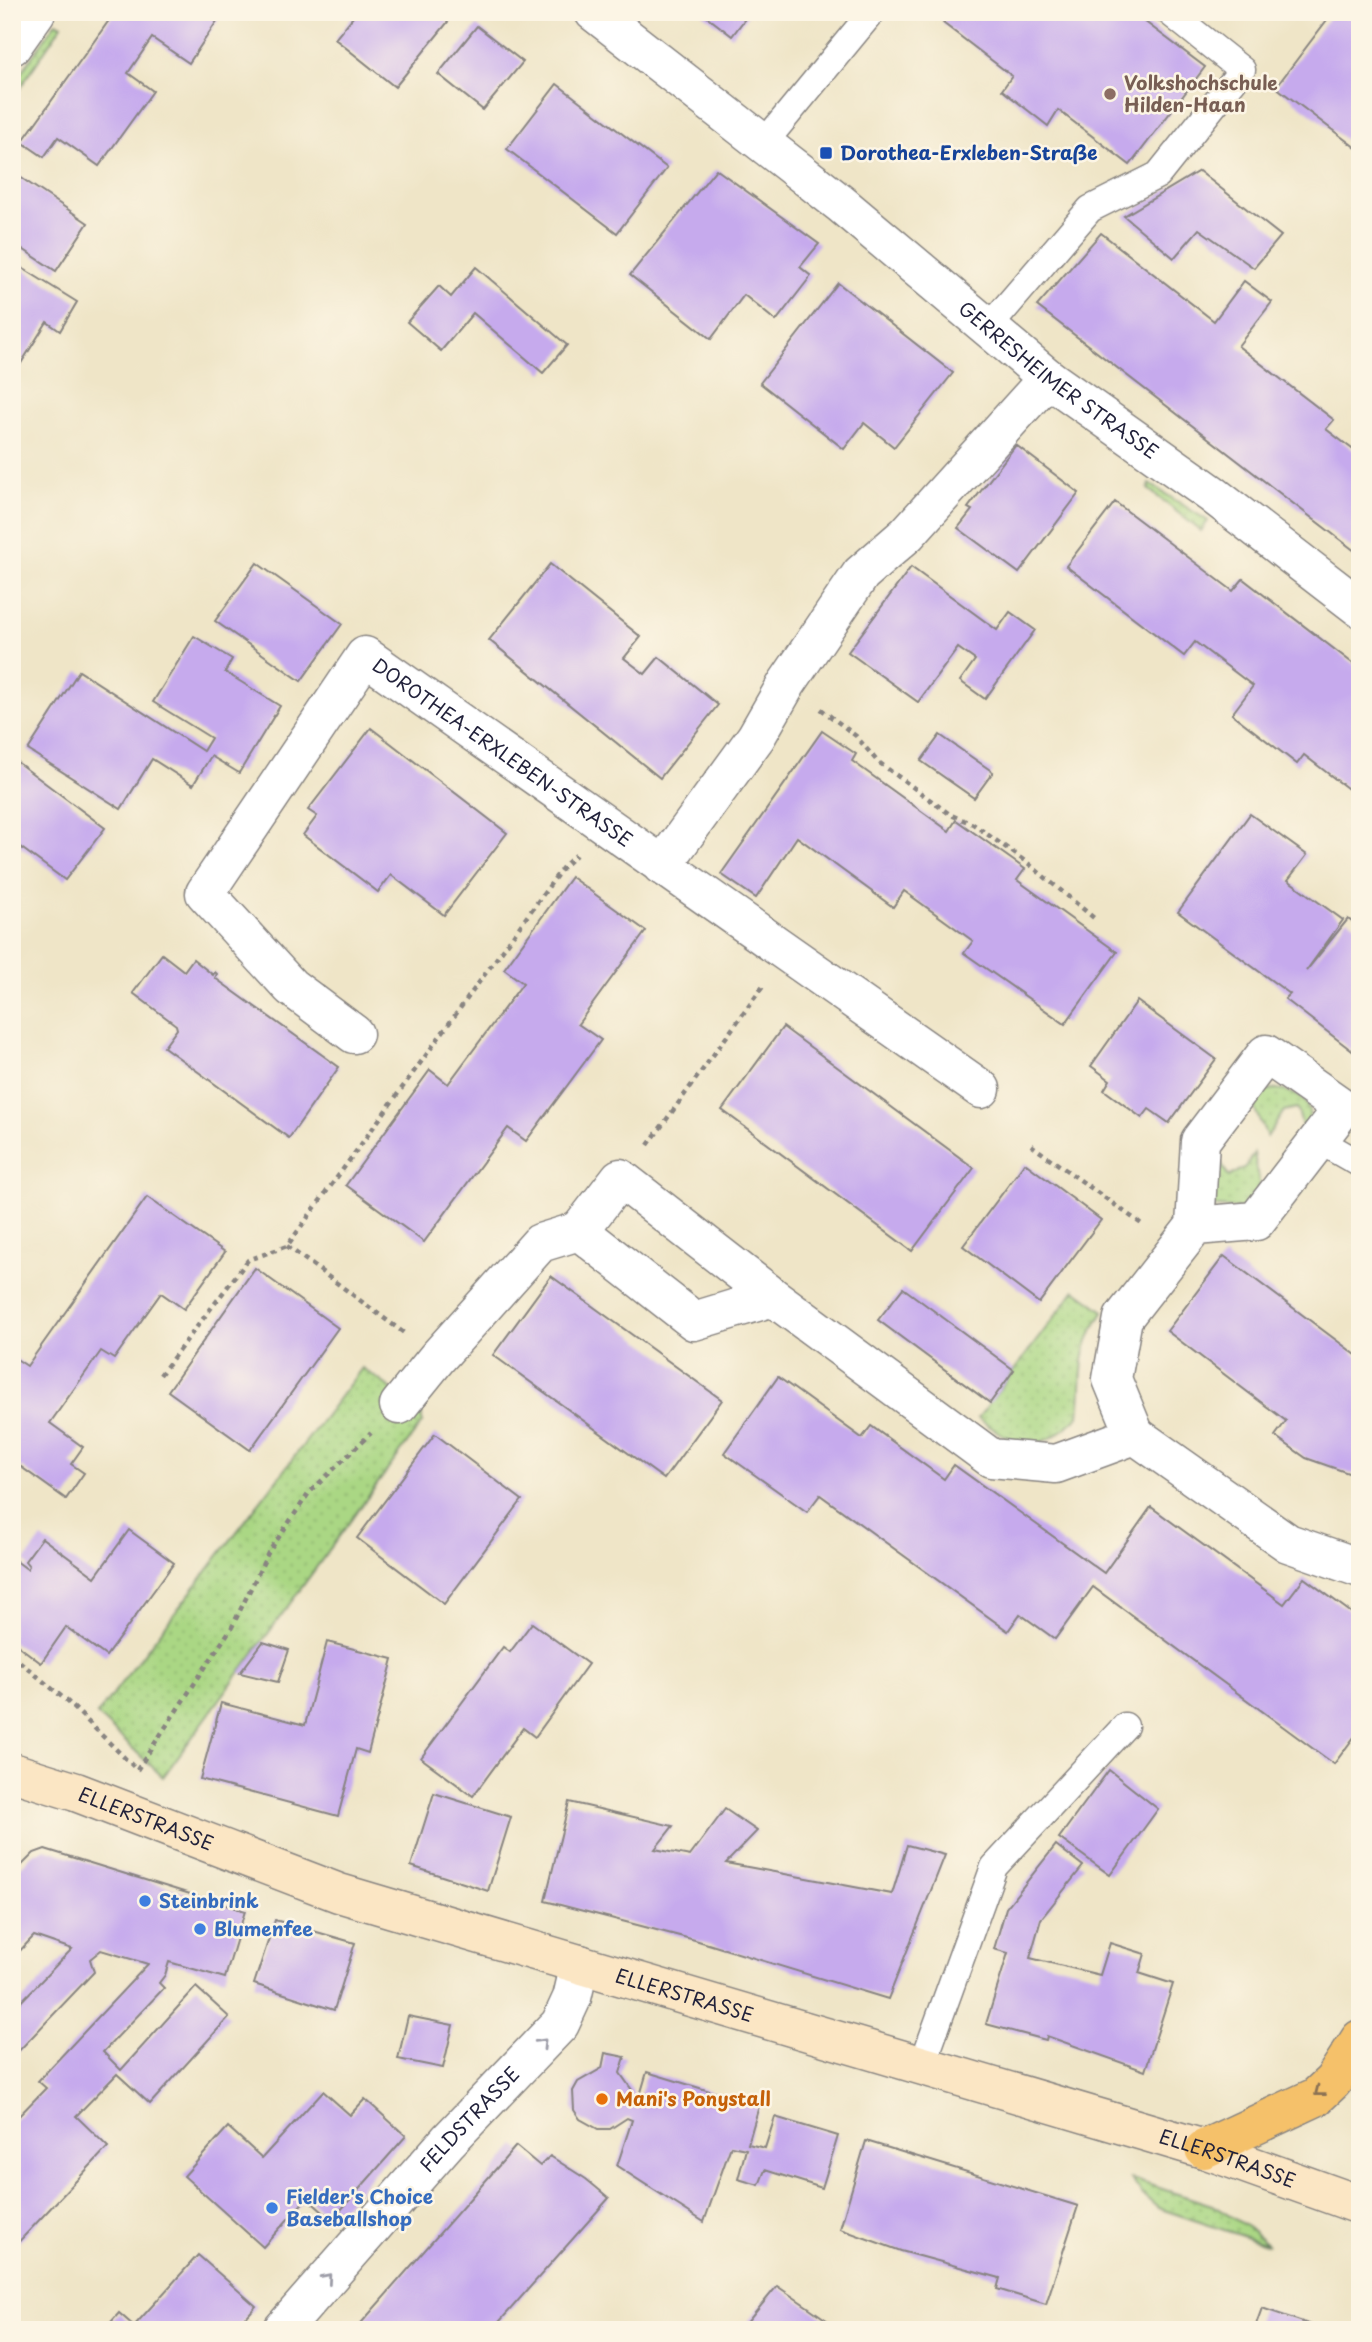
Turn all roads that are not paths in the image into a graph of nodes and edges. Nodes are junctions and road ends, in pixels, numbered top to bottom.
1 (36, 12) edge
2 (594, 12) edge
3 (872, 12) edge
4 (1169, 12) edge
5 (12, 46) edge
6 (764, 143) junction
7 (988, 328) junction
8 (1048, 378) junction
9 (1360, 608) edge
10 (662, 866) junction
11 (354, 1034) dead end
12 (981, 1089) dead end
13 (1318, 1140) junction
14 (1360, 1164) edge
15 (579, 1231) junction
16 (1185, 1237) junction
17 (773, 1297) junction
18 (399, 1405) road end
19 (1135, 1435) junction
20 (1360, 1568) edge
21 (1125, 1726) dead end
22 (12, 1772) edge
23 (580, 1964) junction
24 (1360, 2039) edge
25 (922, 2066) junction
26 (1204, 2149) junction
27 (1360, 2205) edge
28 (282, 2330) edge

1 - 5 street
2 - 6 street, GERRESHEIMER STRASSE
3 - 6 lane
4 - 7 lane
6 - 7 street, GERRESHEIMER STRASSE
7 - 8 street, GERRESHEIMER STRASSE
8 - 9 street, GERRESHEIMER STRASSE
8 - 10 street
10 - 11 street, DOROTHEA-ERXLEBEN-STRASSE
10 - 12 street, DOROTHEA-ERXLEBEN-STRASSE
13 - 14 lane
13 - 16 street
13 - 16 street
15 - 17 street
15 - 17 street
15 - 18 street
16 - 19 street
17 - 19 street
19 - 20 street
21 - 25 lane
22 - 23 main road, ELLERSTRASSE
23 - 25 main road, ELLERSTRASSE
28 -> 23 street, FELDSTRASSE
24 -> 26 main road
25 - 26 main road, ELLERSTRASSE
26 - 27 main road, ELLERSTRASSE

